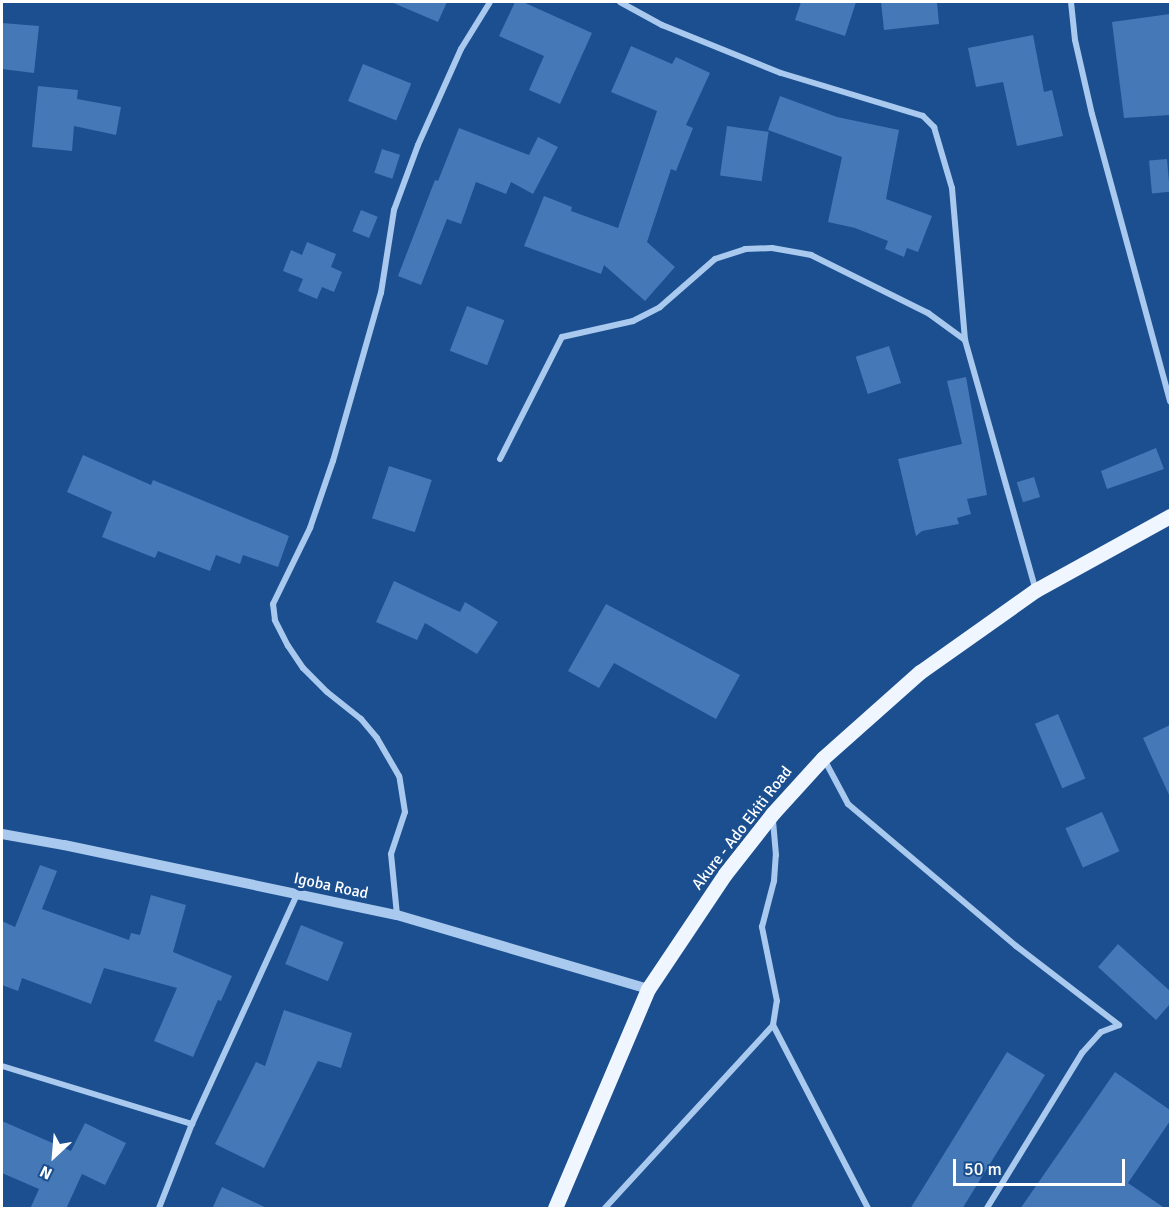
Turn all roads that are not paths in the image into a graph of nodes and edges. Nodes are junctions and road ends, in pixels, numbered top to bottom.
1 (490, 2) edge
2 (620, 2) edge
3 (1071, 2) edge
4 (965, 340) junction
5 (1170, 402) edge
6 (500, 459) dead end
7 (1170, 516) edge
8 (1036, 590) junction
9 (823, 758) junction
10 (772, 813) junction
11 (2, 834) edge
12 (297, 894) junction
13 (398, 915) junction
14 (648, 989) junction
15 (773, 1025) junction
16 (2, 1066) edge
17 (192, 1124) junction
18 (159, 1209) edge
19 (555, 1209) edge
20 (605, 1209) edge
21 (868, 1209) edge
22 (987, 1209) edge

1 - 13 street
2 - 4 street
3 - 5 street
4 - 6 street
4 - 8 street
7 - 8 main road, Akure - Ado Ekiti Road
8 - 9 main road, Akure - Ado Ekiti Road
9 - 10 main road, Akure - Ado Ekiti Road
9 - 22 street
10 - 14 main road, Akure - Ado Ekiti Road
10 - 15 street
11 - 12 street, Igoba Road
12 - 13 street, Igoba Road
12 - 17 street
13 - 14 street, Igoba Road
14 - 19 main road, Akure - Ado Ekiti Road
15 - 20 street
15 - 21 street
16 - 17 street
17 - 18 street

